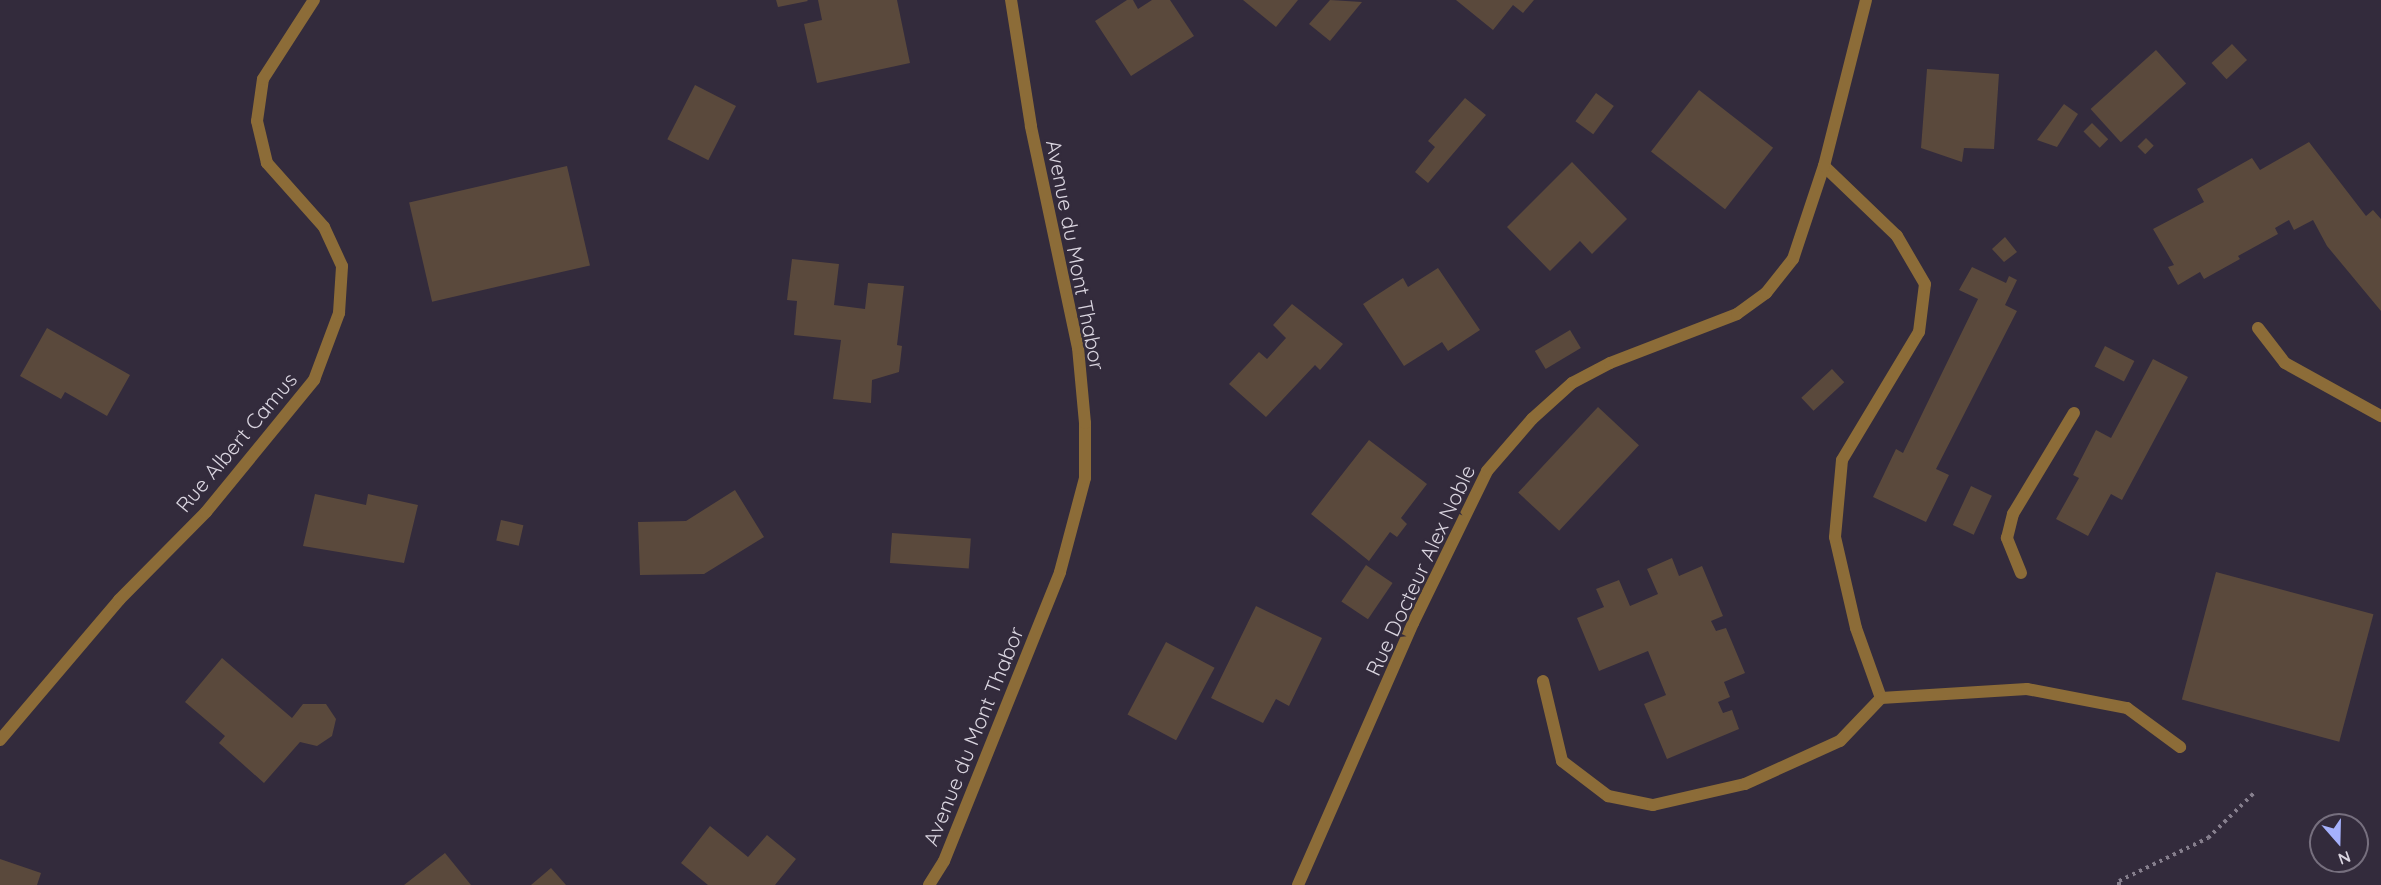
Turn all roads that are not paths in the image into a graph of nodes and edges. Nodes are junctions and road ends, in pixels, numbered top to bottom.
1 (314, 0) edge
2 (1011, 0) edge
3 (1866, 0) edge
4 (1824, 166) junction
5 (2258, 328) dead end
6 (2074, 413) dead end
7 (2381, 416) edge
8 (2021, 573) dead end
9 (1544, 681) dead end
10 (1881, 698) junction
11 (0, 740) edge
12 (2180, 747) dead end
13 (929, 885) edge
14 (1298, 885) edge

1 - 11 street, Rue Albert Camus
2 - 13 street, Avenue du Mont Thabor
3 - 4 street, Rue Docteur Alex Noble
4 - 10 street
4 - 14 street, Rue Docteur Alex Noble
5 - 7 street
6 - 8 street
9 - 10 street
10 - 12 street

